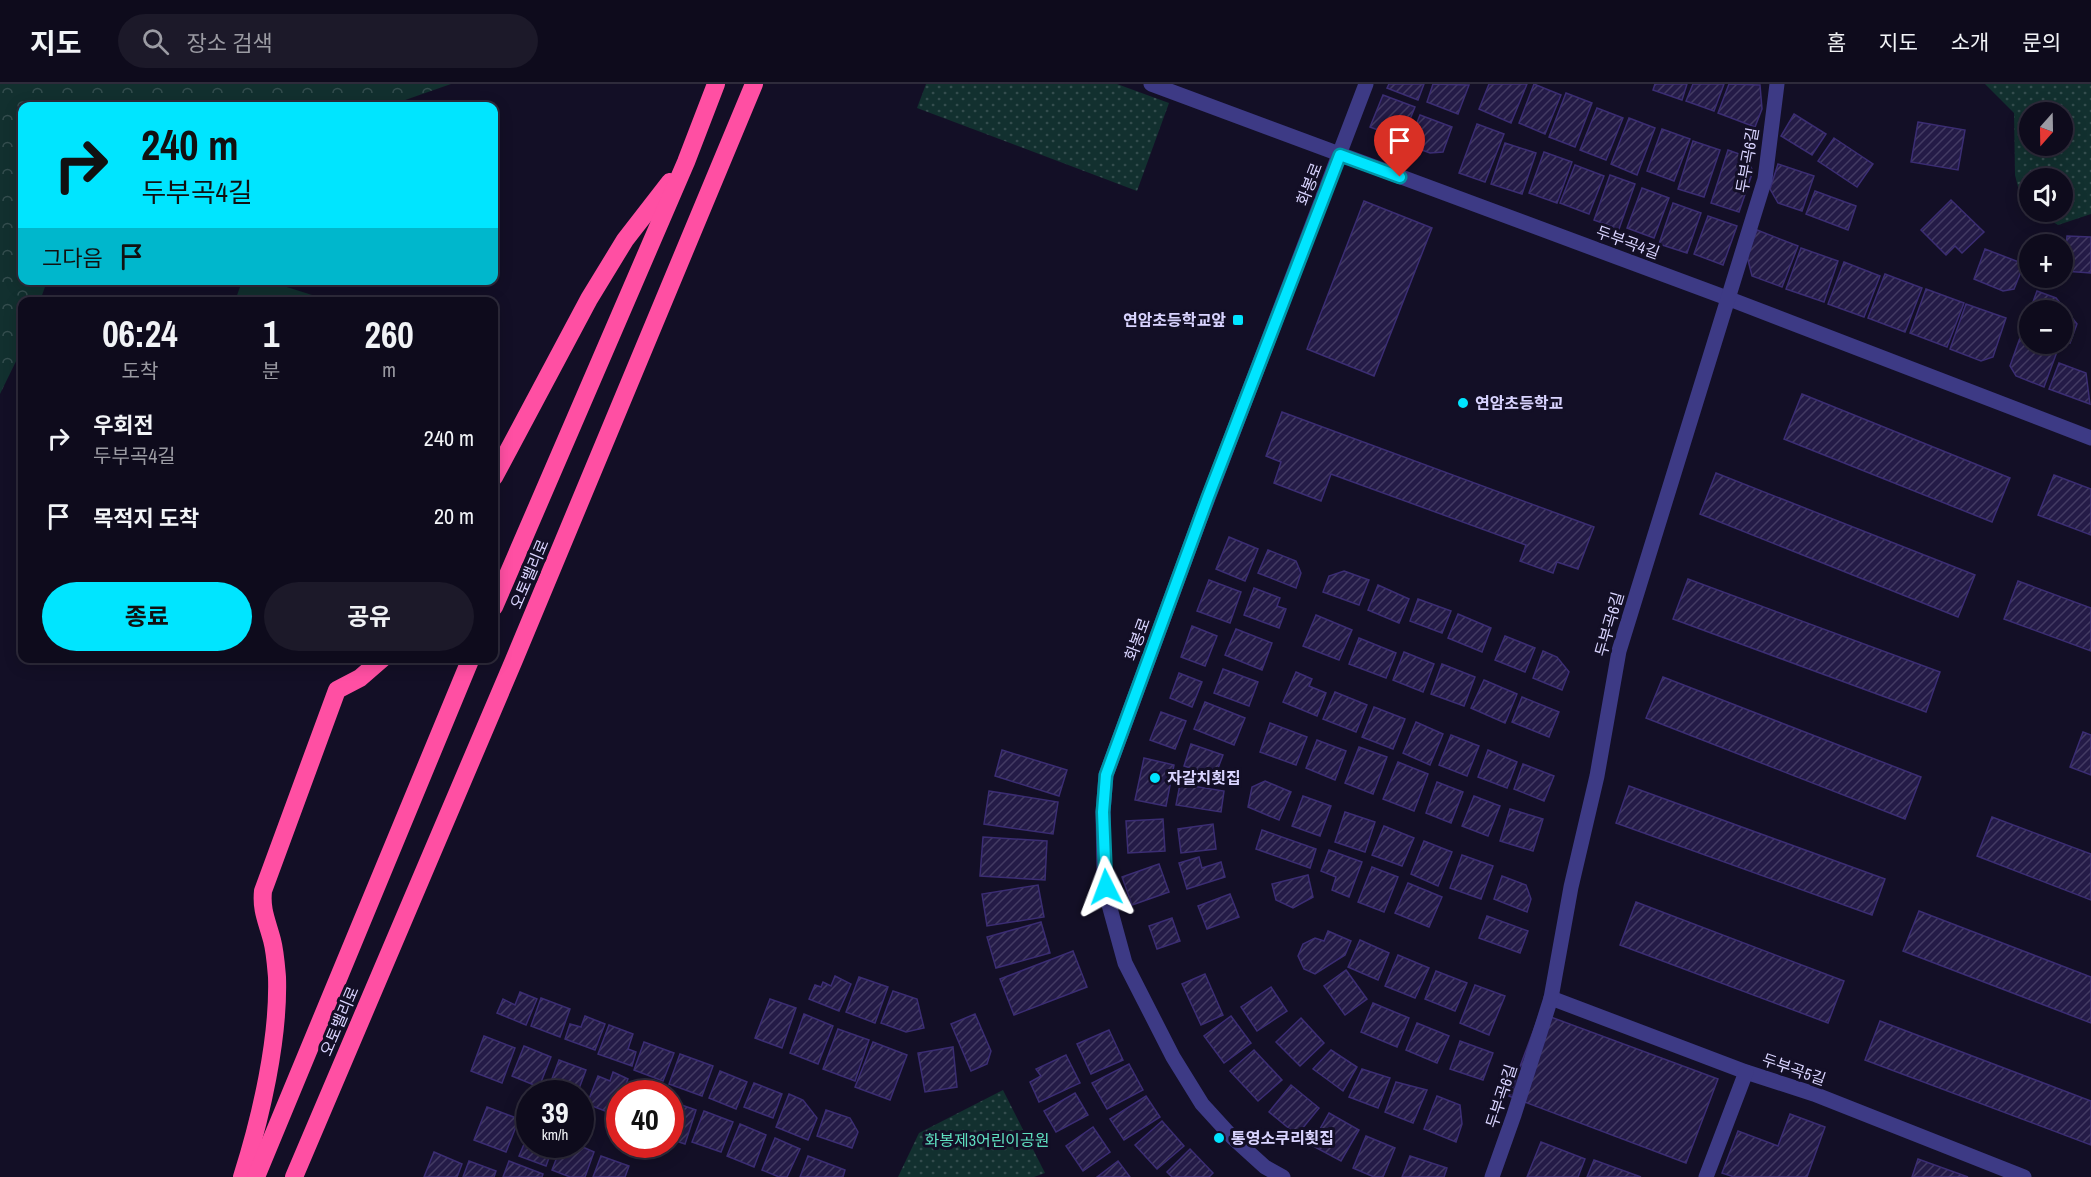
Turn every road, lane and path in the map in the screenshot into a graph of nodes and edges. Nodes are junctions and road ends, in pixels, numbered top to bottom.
1 (716, 84) edge
2 (754, 84) edge
3 (1151, 84) edge
4 (1366, 84) edge
5 (1777, 84) edge
6 (1340, 155) junction
7 (686, 162) junction
8 (1727, 298) junction
9 (2091, 438) edge
10 (498, 470) edge
11 (498, 598) edge
12 (377, 663) edge
13 (469, 663) edge
14 (1551, 998) junction
15 (1746, 1071) junction
16 (242, 1177) edge
17 (256, 1177) edge
18 (294, 1177) edge
19 (1283, 1177) edge
20 (1492, 1177) edge
21 (1706, 1177) edge
22 (2024, 1177) edge

1 - 7 highway, 오토밸리로
2 - 18 highway, 오토밸리로
3 - 6 street, 두부곡4길
4 - 6 street, 화봉로
5 - 8 street, 두부곡6길
6 - 8 street, 두부곡4길
6 - 19 street, 화봉로
7 - 10 highway
7 - 11 highway, 오토밸리로
8 - 9 street, 두부곡4길
8 - 14 street, 두부곡6길
12 - 16 highway
13 - 17 highway, 오토밸리로
14 - 15 street, 두부곡5길
14 - 20 street, 두부곡6길
15 - 21 street
15 - 22 street, 두부곡5길

